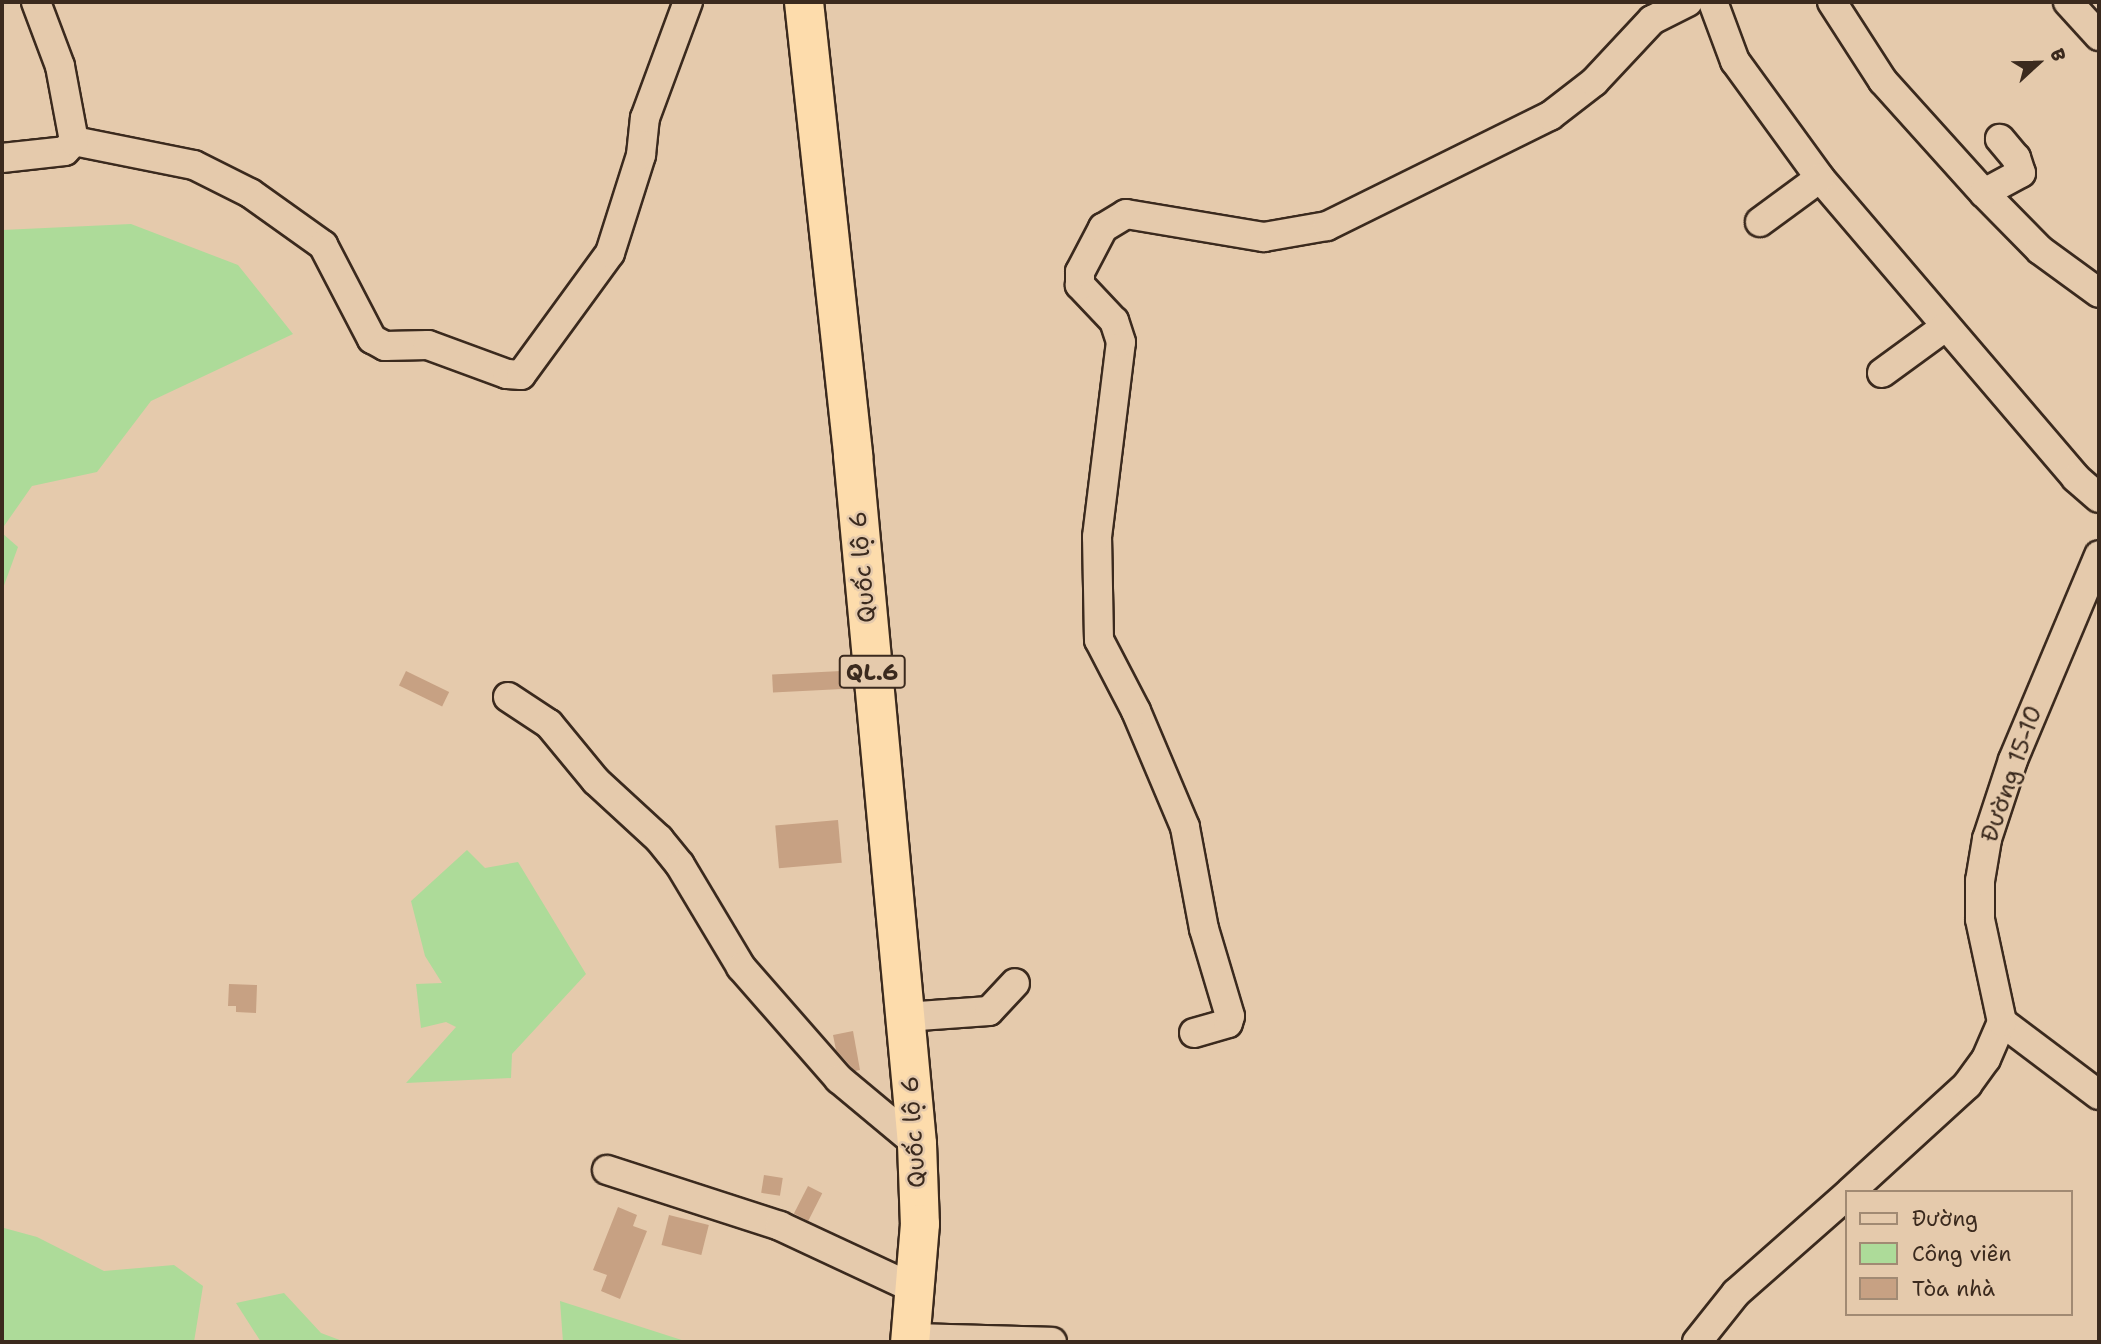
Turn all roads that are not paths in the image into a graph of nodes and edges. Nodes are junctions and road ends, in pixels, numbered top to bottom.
1 (36, 2) edge
2 (688, 2) edge
3 (804, 2) edge
4 (1688, 2) edge
5 (1713, 2) edge
6 (1832, 2) edge
7 (2068, 2) edge
8 (2099, 36) edge
9 (2000, 139) dead end
10 (74, 141) junction
11 (2, 158) edge
12 (1820, 178) junction
13 (1984, 193) junction
14 (1760, 222) dead end
15 (2099, 293) edge
16 (1945, 327) junction
17 (1882, 373) dead end
18 (2099, 498) edge
19 (2099, 555) edge
20 (508, 697) dead end
21 (1015, 983) dead end
22 (905, 1017) junction
23 (2002, 1022) junction
24 (1194, 1032) dead end
25 (2099, 1095) edge
26 (917, 1143) junction
27 (607, 1170) dead end
28 (1852, 1190) edge
29 (1846, 1196) edge
30 (917, 1290) junction
31 (910, 1340) edge
32 (1052, 1342) edge
33 (1697, 1342) edge

1 - 10 street
2 - 10 street
3 - 22 highway, Quốc lộ 6 / QL.6
4 - 24 street
5 - 12 street
6 - 13 street
7 - 8 street
9 - 13 street
10 - 11 street
12 - 14 street
12 - 16 street
13 - 15 street
16 - 17 street
16 - 18 street
19 - 23 street, Đường 15-10
20 - 26 street
21 - 22 street
22 - 26 highway, Quốc lộ 6 / QL.6
23 - 25 street
23 - 28 street
26 - 30 highway, Quốc lộ 6 / QL.6
27 - 30 street
29 - 33 street
30 - 31 highway, Quốc lộ 6 / QL.6
31 - 32 street

